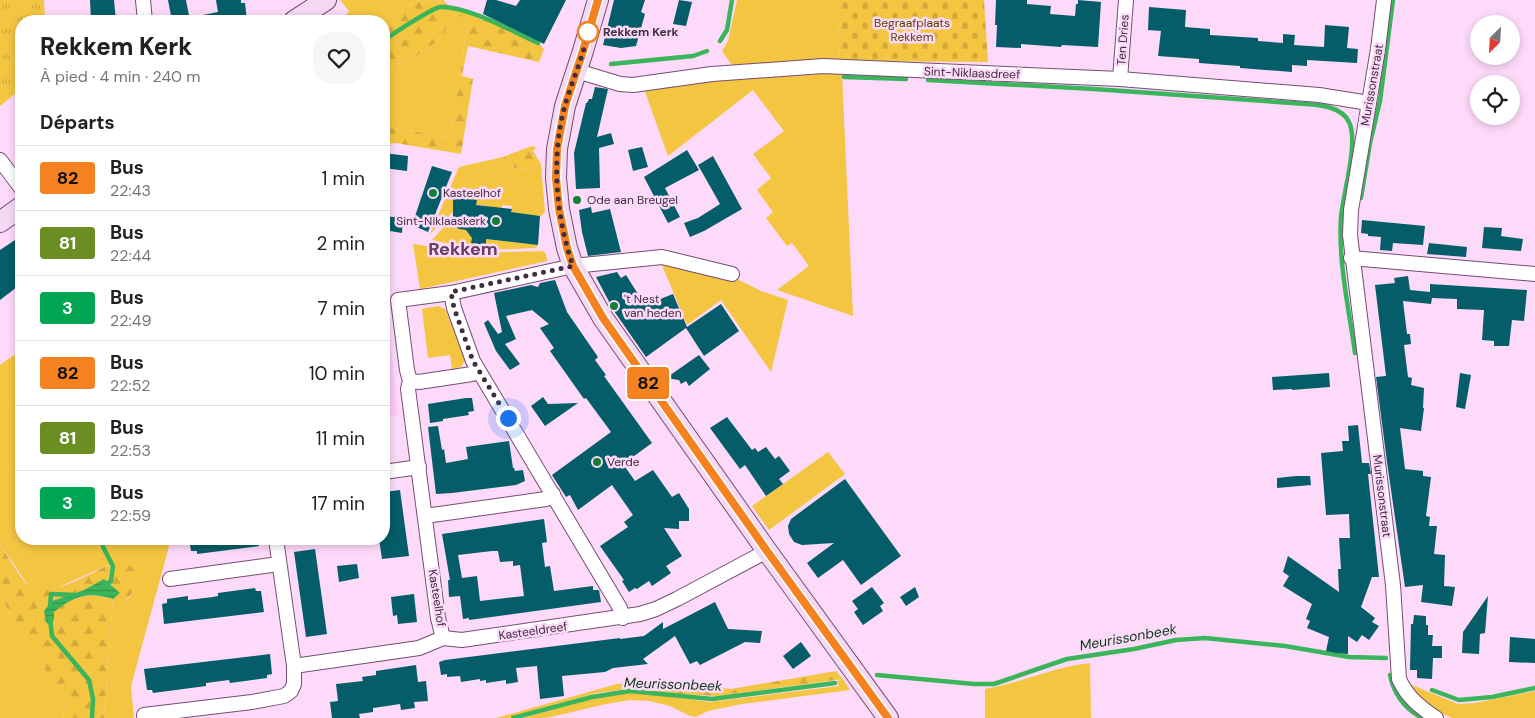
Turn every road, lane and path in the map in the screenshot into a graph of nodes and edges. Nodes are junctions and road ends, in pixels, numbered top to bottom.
1 (144, 0) edge
2 (326, 0) edge
3 (598, 0) edge
4 (1126, 0) edge
5 (1384, 0) edge
6 (145, 15) edge
7 (303, 15) edge
8 (577, 71) junction
9 (1120, 79) junction
10 (1369, 103) junction
11 (0, 160) edge
12 (15, 180) edge
13 (15, 211) edge
14 (0, 222) edge
15 (1351, 258) junction
16 (570, 267) junction
17 (732, 274) dead end
18 (1535, 274) edge
19 (451, 292) junction
20 (478, 370) junction
21 (410, 381) junction
22 (419, 467) junction
23 (390, 471) edge
24 (553, 494) junction
25 (424, 516) junction
26 (277, 545) edge
27 (767, 551) junction
28 (279, 564) junction
29 (170, 579) dead end
30 (623, 618) junction
31 (444, 638) junction
32 (294, 666) junction
33 (144, 715) dead end
34 (888, 718) edge
35 (1436, 718) edge

1 - 6 street
2 - 7 main road
3 - 8 main road
4 - 9 street, Ten Dries
5 - 10 street, Murissonstraat
8 - 9 street, Sint-Niklaasdreef
8 - 16 main road
9 - 10 street, Sint-Niklaasdreef
10 - 15 street, Murissonstraat
11 - 12 street
13 - 14 main road
15 - 18 street
15 - 35 street, Murissonstraat
16 - 17 street
16 - 19 street
16 - 27 main road
19 - 20 street
19 - 21 street
20 - 21 street
20 - 24 street
21 - 22 street, Kasteelhof
22 - 23 street
22 - 25 street, Kasteelhof
24 - 25 street
24 - 30 street
25 - 31 street, Kasteelhof
26 - 28 street
27 - 30 street, Kasteeldreef
27 - 34 main road
28 - 29 street
28 - 32 street
30 - 31 street, Kasteeldreef
31 - 32 street, Kasteelhof
32 - 33 street

